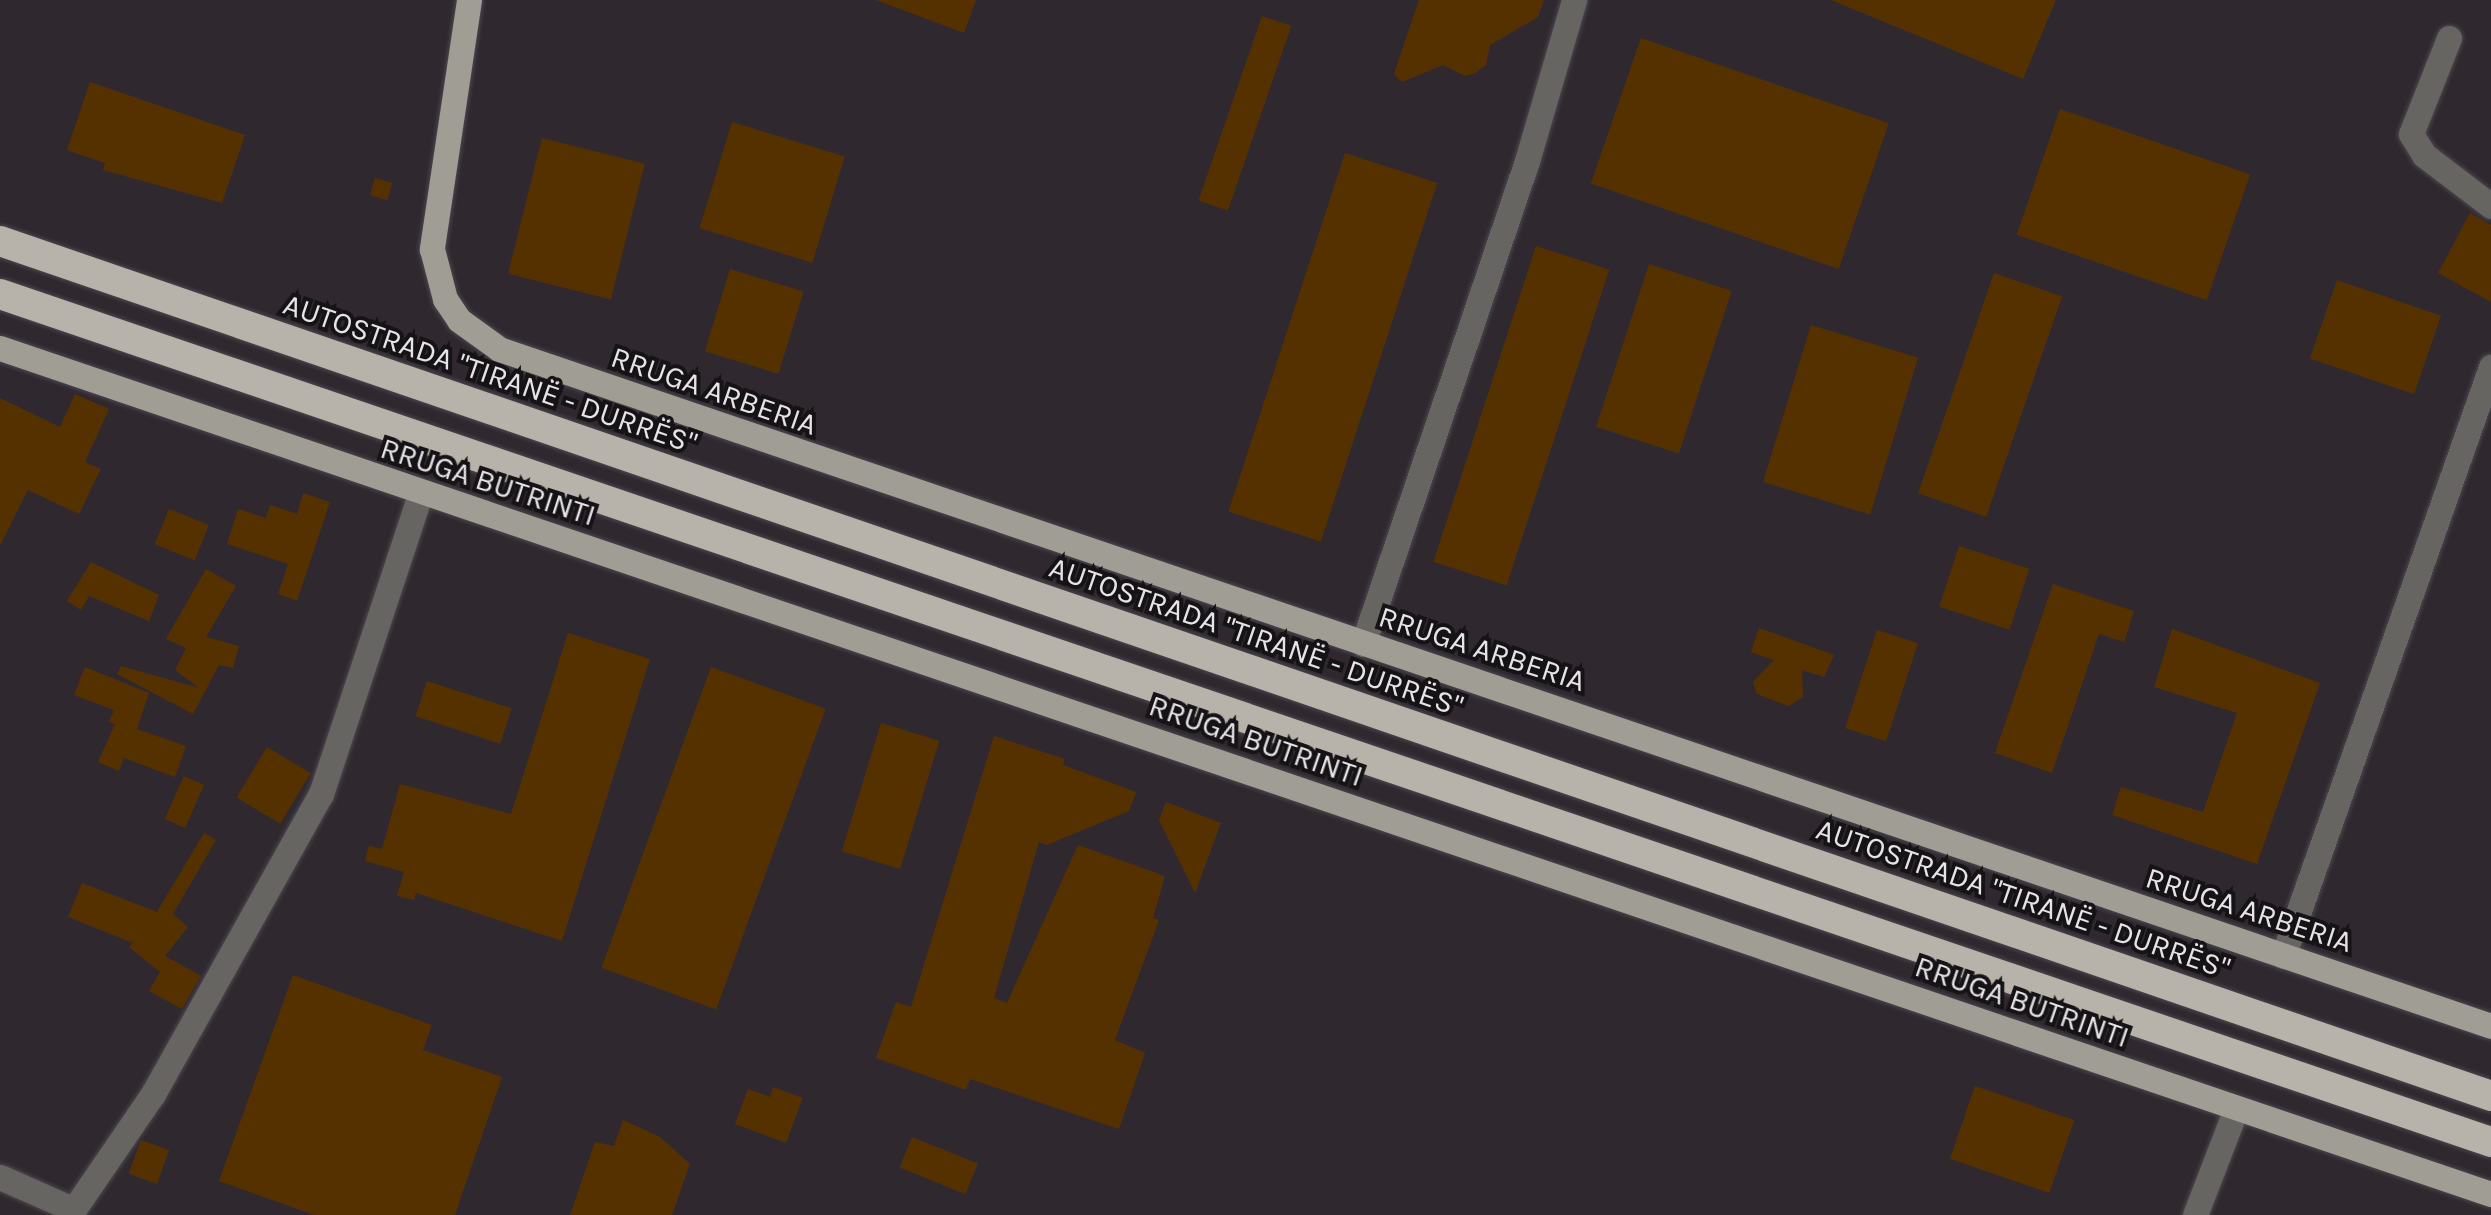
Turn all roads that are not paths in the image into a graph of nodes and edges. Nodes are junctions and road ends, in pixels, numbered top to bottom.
1 (470, 0) edge
2 (1574, 0) edge
3 (2449, 38) dead end
4 (2491, 206) edge
5 (0, 241) edge
6 (0, 294) edge
7 (0, 348) edge
8 (2491, 367) edge
9 (420, 495) junction
10 (1363, 644) junction
11 (2283, 956) junction
12 (2491, 1026) edge
13 (2491, 1096) edge
14 (2236, 1109) junction
15 (2491, 1142) edge
16 (0, 1176) edge
17 (2491, 1194) edge
18 (70, 1212) edge
19 (2195, 1215) edge

1 - 10 main road, RRUGA ARBERIA
2 - 10 street
3 - 4 street
5 - 13 highway, AUTOSTRADA "TIRANË - DURRËS"
6 - 15 highway
7 - 9 main road, RRUGA BUTRINTI
8 - 11 street
9 - 14 main road, RRUGA BUTRINTI
9 - 18 street
10 - 11 main road, RRUGA ARBERIA
11 - 12 main road, RRUGA ARBERIA
14 - 17 main road, RRUGA BUTRINTI
14 - 19 street
16 - 18 street

